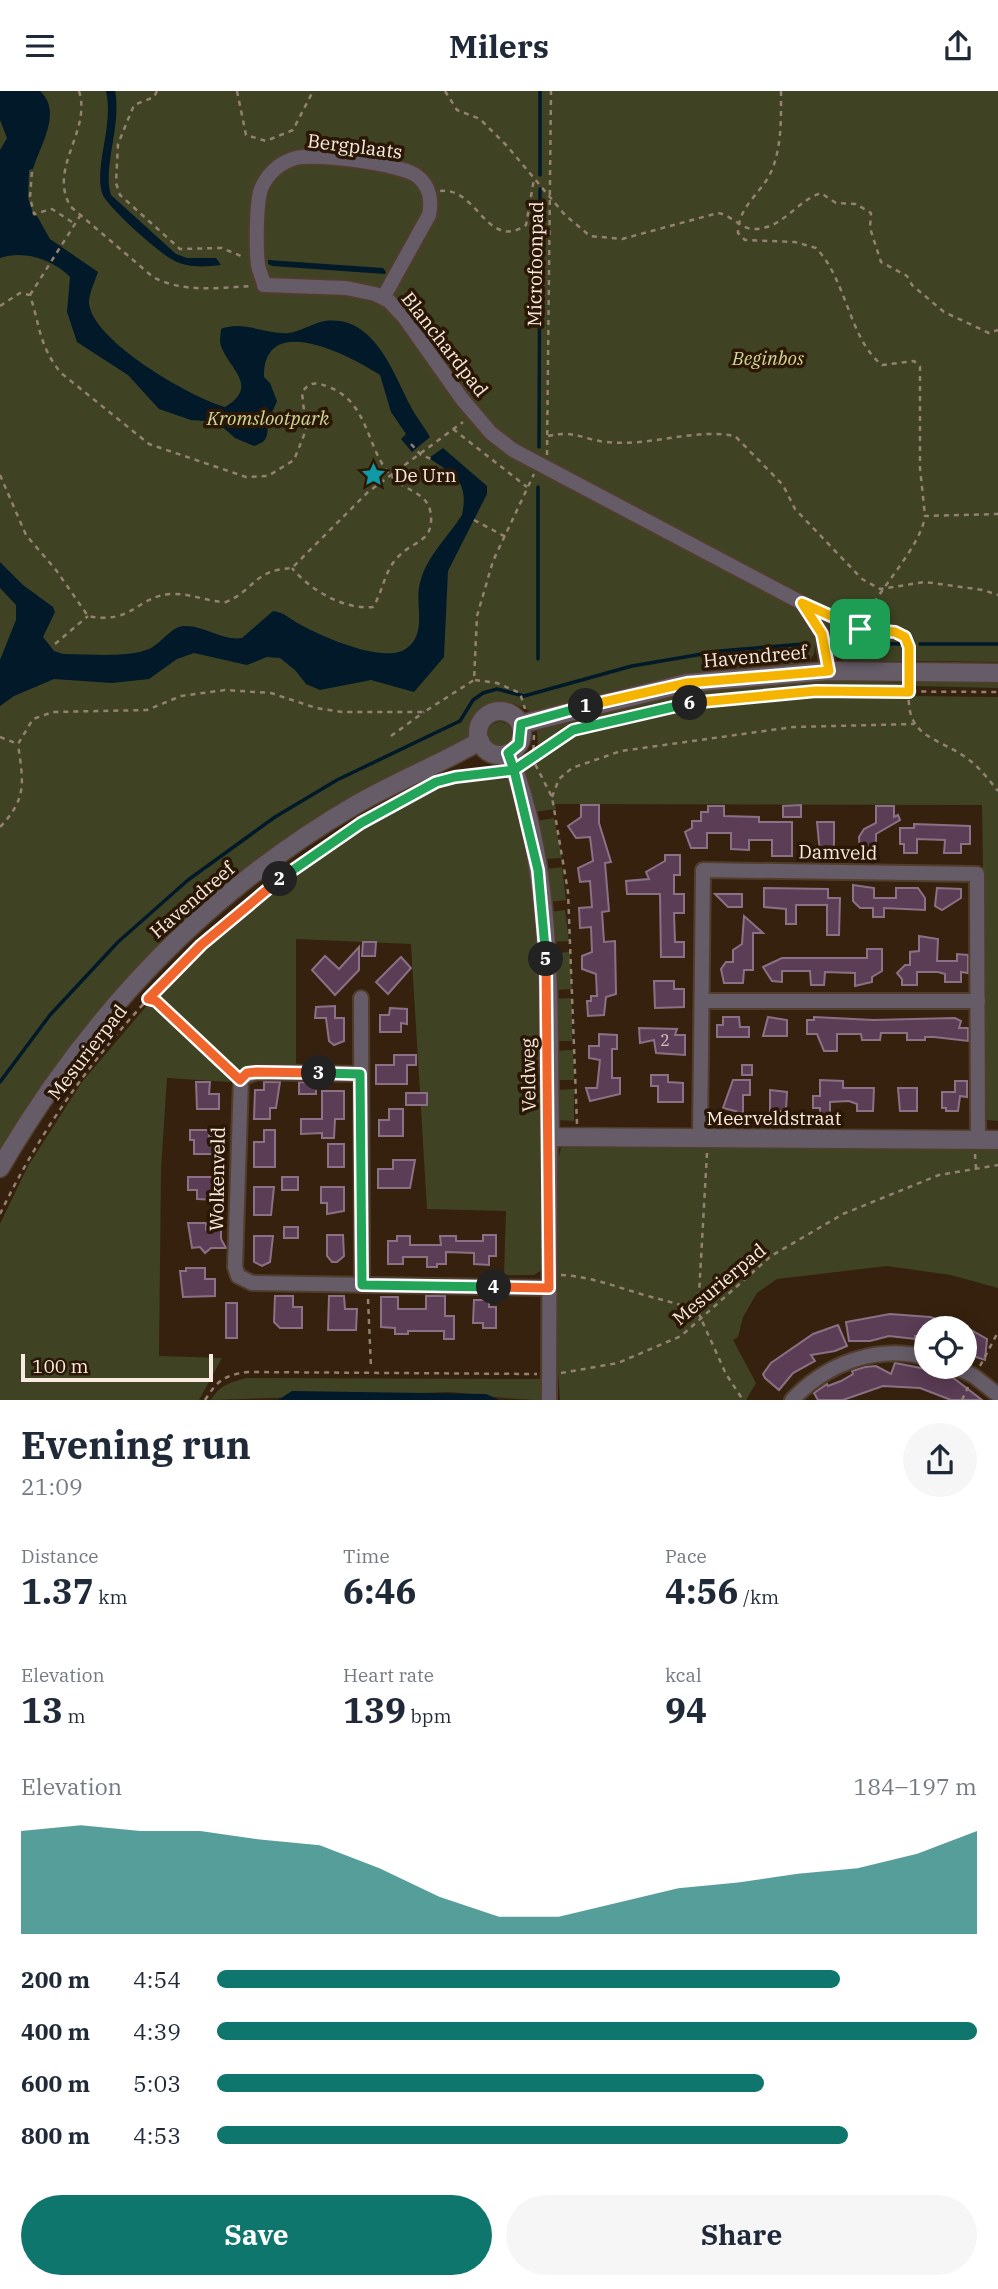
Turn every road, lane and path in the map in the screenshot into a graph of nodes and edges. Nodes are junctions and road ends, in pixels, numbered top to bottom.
1 (79, 91) edge
2 (157, 91) edge
3 (237, 91) edge
4 (313, 91) edge
5 (445, 91) edge
6 (551, 91) edge
7 (780, 91) edge
8 (32, 172) dead end
9 (534, 179) junction
10 (430, 196) dead end
11 (550, 197) junction
12 (80, 216) junction
13 (738, 223) junction
14 (75, 224) junction
15 (258, 265) junction
16 (264, 285) junction
17 (30, 295) junction
18 (383, 298) junction
19 (0, 306) edge
20 (998, 331) edge
21 (473, 413) junction
22 (453, 429) junction
23 (411, 444) dead end
24 (421, 455) junction
25 (434, 460) dead end
26 (538, 466) junction
27 (0, 475) edge
28 (392, 477) junction
29 (527, 487) junction
30 (998, 514) edge
31 (925, 516) junction
32 (474, 520) dead end
33 (506, 537) junction
34 (292, 568) junction
35 (880, 589) junction
36 (998, 595) edge
37 (802, 603) junction
38 (88, 615) junction
39 (860, 629) junction
40 (55, 644) dead end
41 (829, 671) junction
42 (911, 671) junction
43 (998, 673) edge
44 (474, 680) junction
45 (909, 692) junction
46 (998, 692) edge
47 (521, 696) dead end
48 (424, 712) junction
49 (521, 724) junction
50 (914, 725) junction
51 (391, 736) dead end
52 (0, 737) edge
53 (480, 741) junction
54 (18, 744) junction
55 (533, 760) junction
56 (511, 762) junction
57 (998, 791) edge
58 (552, 797) junction
59 (0, 827) edge
60 (154, 992) junction
61 (361, 998) dead end
62 (148, 999) junction
63 (156, 1001) junction
64 (704, 1001) junction
65 (978, 1001) junction
66 (360, 1074) junction
67 (240, 1080) junction
68 (577, 1124) dead end
69 (550, 1137) junction
70 (704, 1139) junction
71 (978, 1140) junction
72 (998, 1140) edge
73 (998, 1165) edge
74 (0, 1168) edge
75 (0, 1214) edge
76 (549, 1282) junction
77 (365, 1285) junction
78 (698, 1312) junction
79 (700, 1320) junction
80 (914, 1356) edge
81 (371, 1368) dead end
82 (548, 1374) junction
83 (977, 1378) edge
84 (998, 1395) edge
85 (205, 1400) edge
86 (549, 1400) edge
87 (743, 1400) edge
88 (792, 1400) edge

1 - 12 path
2 - 15 path
3 - 4 path
5 - 9 path
6 - 11 path, Microfoonpad
7 - 13 path
8 - 14 path
9 - 10 path
9 - 11 path
11 - 13 path
11 - 35 path, Microfoonpad
12 - 14 path
12 - 16 path
13 - 20 path
13 - 31 path
14 - 17 path
15 - 16 street, Bergplaats
15 - 18 street, Bergplaats
16 - 18 street, Blanchardpad
17 - 19 path
17 - 28 path
18 - 21 street, Blanchardpad
21 - 22 path
21 - 26 street, Blanchardpad
22 - 24 path
22 - 29 path
23 - 24 path
24 - 25 path
24 - 28 path
26 - 29 path
26 - 37 street, Blanchardpad
27 - 38 path
28 - 34 path
28 - 34 path
29 - 33 path
30 - 31 path
31 - 35 path
32 - 33 path
33 - 44 path
34 - 38 path
35 - 36 path
35 - 39 path
37 - 39 path
37 - 41 street, Blanchardpad
38 - 40 path
39 - 42 path
41 - 42 street, Havendreef
41 - 49 street, Havendreef
42 - 43 street, Havendreef
42 - 45 path
44 - 47 path
44 - 48 path
45 - 46 path, Mesurierpad
45 - 50 path
45 - 55 path, Mesurierpad
48 - 51 path
48 - 54 path
49 - 53 street
49 - 56 street
50 - 57 path
50 - 58 path
52 - 54 path
53 - 56 street
53 - 74 street, Havendreef
54 - 59 path
55 - 56 path, Mesurierpad
55 - 58 path
56 - 60 path, Mesurierpad
56 - 69 street, Veldweg
58 - 68 path
60 - 62 path, Mesurierpad
60 - 63 path
61 - 66 street
62 - 63 path
62 - 75 path, Mesurierpad
63 - 67 path
64 - 65 street
64 - 65 street, Damveld
64 - 70 street, Damveld
65 - 71 street, Damveld
66 - 67 street
66 - 77 street
67 - 77 street, Wolkenveld
69 - 70 street, Meerveldstraat
69 - 76 street, Veldweg
70 - 71 street, Meerveldstraat
70 - 78 path
71 - 72 street, Meerveldstraat
73 - 79 path, Mesurierpad
76 - 77 street, Wolkenveld
76 - 78 path
76 - 82 street, Veldweg
77 - 81 path
78 - 79 path
79 - 82 path, Mesurierpad
79 - 87 path
80 - 88 street
82 - 85 path, Mesurierpad
82 - 86 street, Veldweg
83 - 84 street

